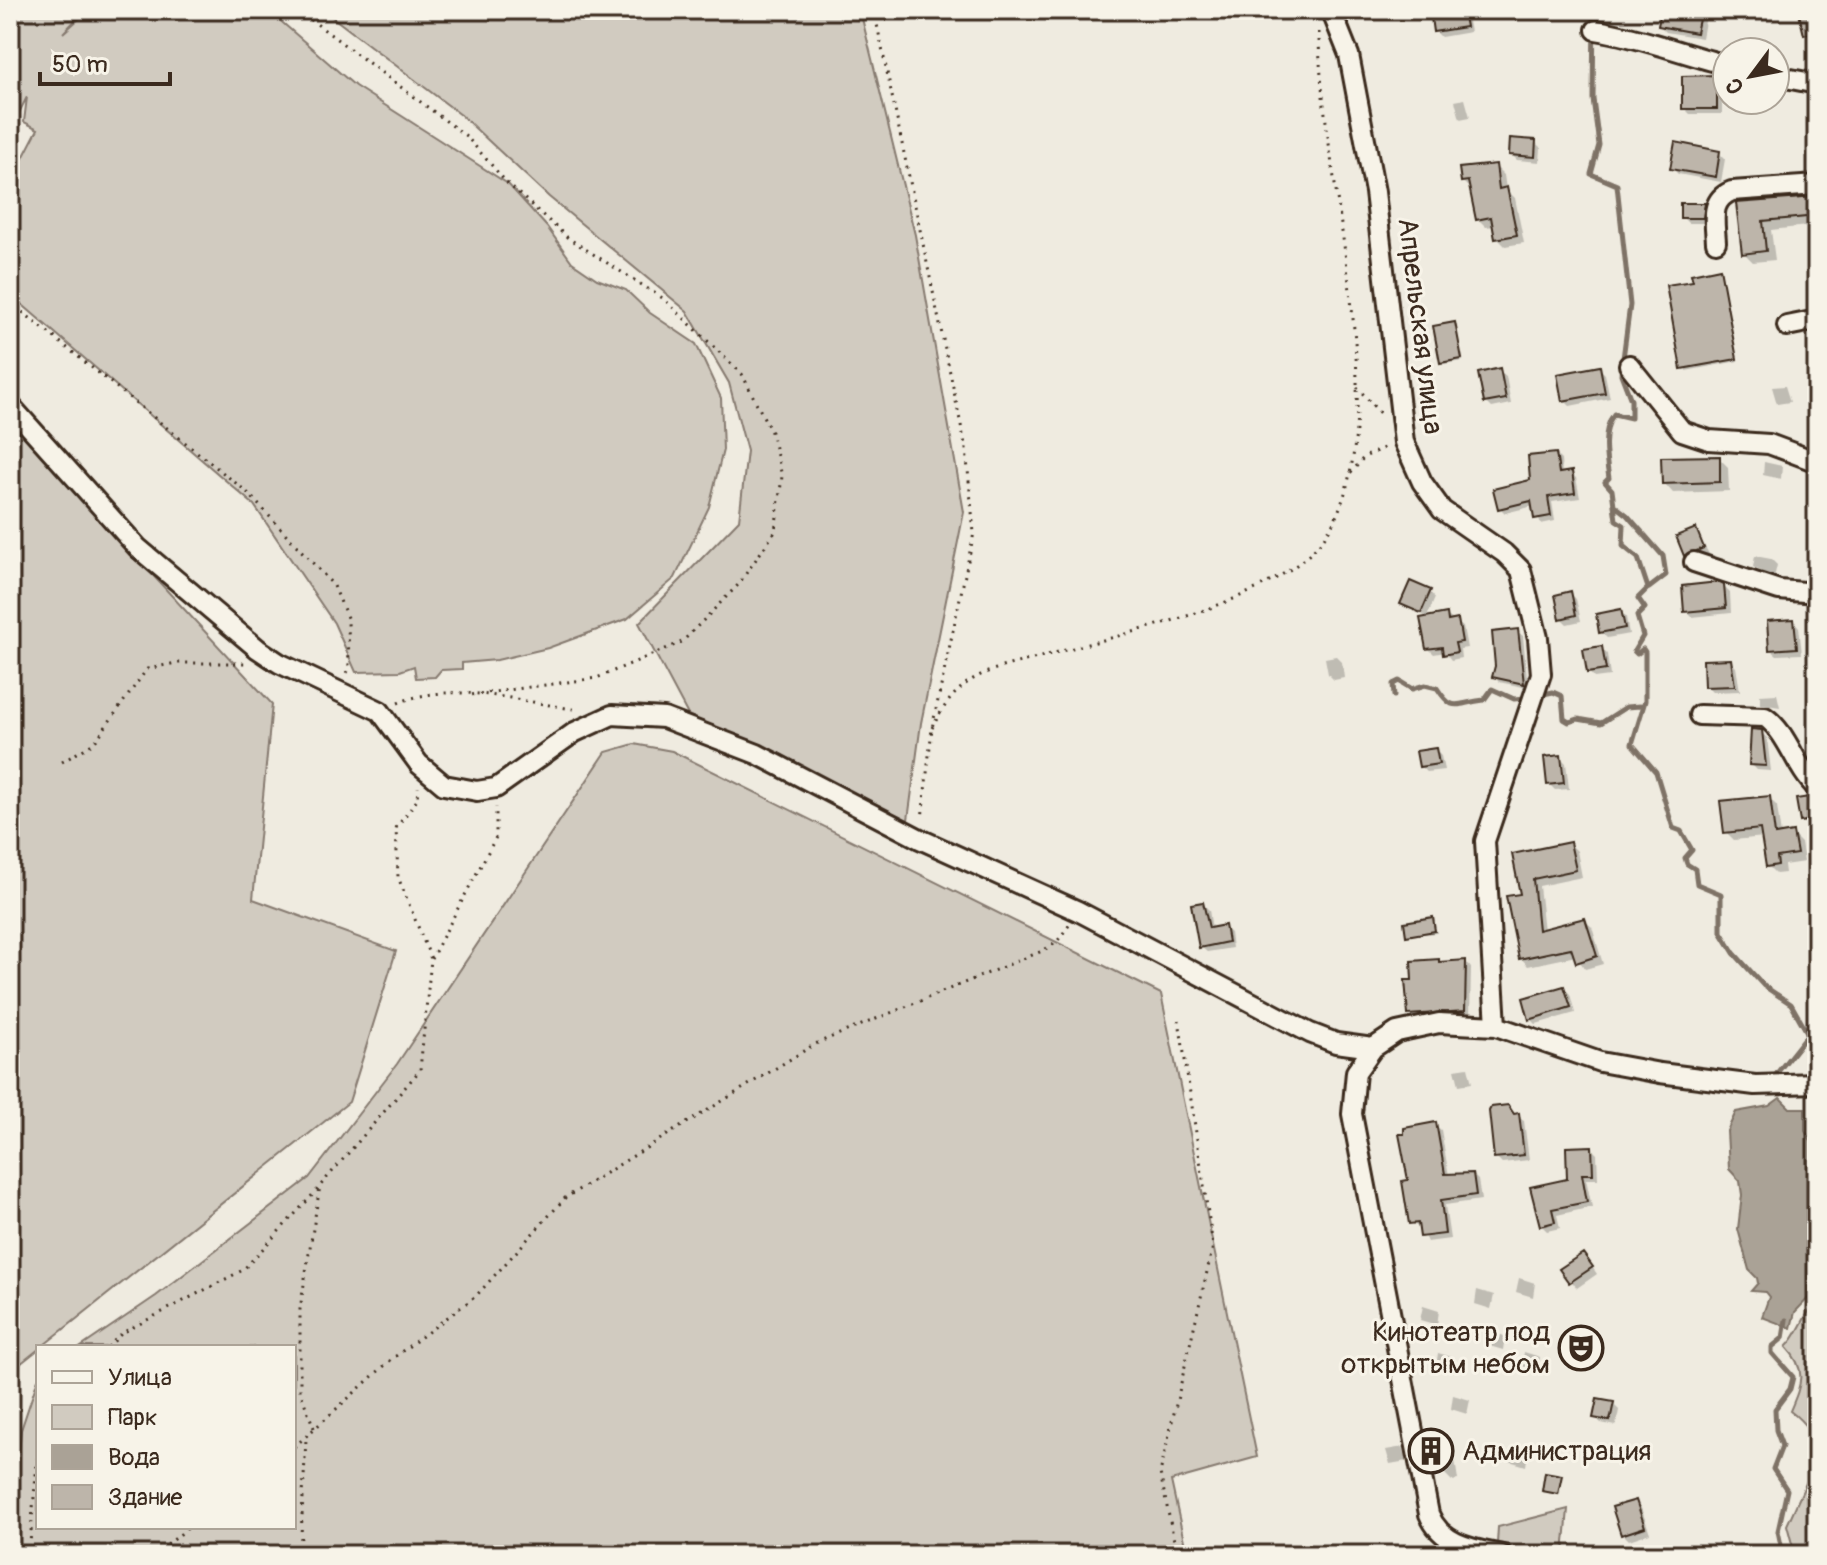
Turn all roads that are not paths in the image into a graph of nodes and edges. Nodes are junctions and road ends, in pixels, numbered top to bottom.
1 (1325, 14) edge
2 (1596, 30) dead end
3 (1711, 61) edge
4 (1791, 79) edge
5 (1817, 84) edge
6 (1817, 185) edge
7 (1716, 242) dead end
8 (1817, 320) edge
9 (1787, 326) dead end
10 (1629, 365) dead end
11 (10, 405) edge
12 (1817, 462) edge
13 (1694, 562) dead end
14 (1817, 593) edge
15 (1699, 715) dead end
16 (1817, 788) edge
17 (1496, 1026) junction
18 (1373, 1048) junction
19 (1817, 1083) edge
20 (1502, 1555) edge

1 - 17 street, Апрельская улица
2 - 3 street
4 - 5 street
6 - 7 street
8 - 9 street
10 - 12 street
11 - 18 street
13 - 14 street
15 - 16 street
17 - 18 street
17 - 19 street
18 - 20 street

